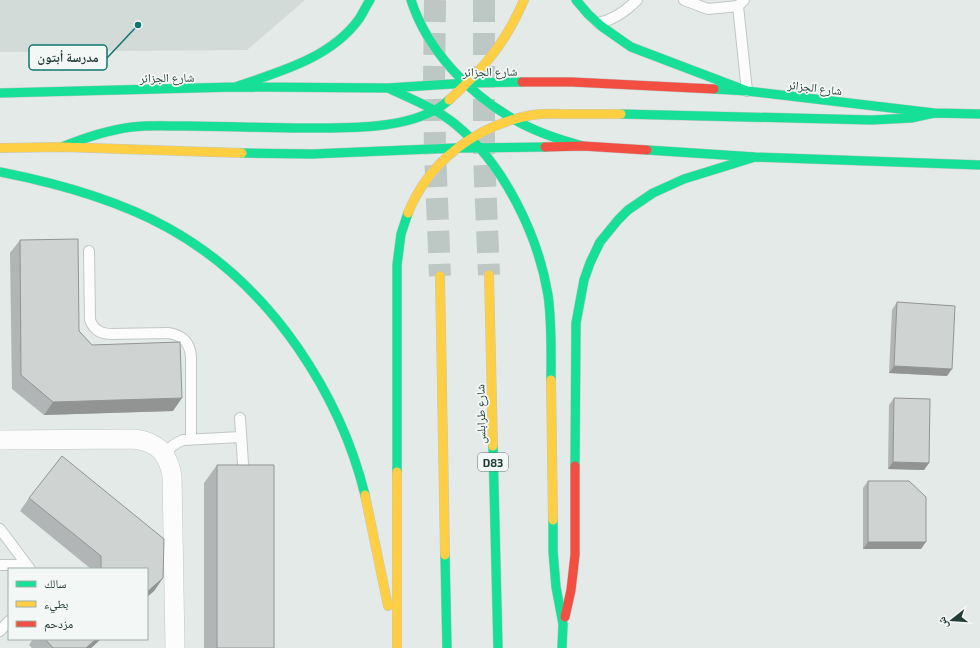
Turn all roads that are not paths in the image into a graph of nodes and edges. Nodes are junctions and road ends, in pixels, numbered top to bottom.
1 (370, 0) edge
2 (411, 0) edge
3 (524, 0) edge
4 (576, 0) edge
5 (637, 0) edge
6 (684, 0) edge
7 (741, 3) edge
8 (597, 24) junction
9 (467, 83) junction
10 (235, 87) junction
11 (388, 88) junction
12 (747, 91) junction
13 (0, 93) edge
14 (435, 111) junction
15 (934, 113) junction
16 (980, 114) edge
17 (514, 120) junction
18 (470, 139) junction
19 (583, 146) junction
20 (62, 147) junction
21 (0, 148) edge
22 (455, 148) junction
23 (479, 148) junction
24 (755, 157) junction
25 (980, 165) edge
26 (0, 172) edge
27 (89, 251) dead end
28 (489, 275) tunnel mouth
29 (440, 276) tunnel mouth
30 (240, 418) dead end
31 (241, 437) junction
32 (191, 438) junction
33 (0, 440) edge
34 (165, 454) junction
35 (243, 464) edge
36 (0, 529) edge
37 (0, 565) edge
38 (28, 567) edge
39 (8, 622) edge
40 (563, 624) junction
41 (0, 631) edge
42 (175, 648) edge
43 (397, 648) edge
44 (447, 648) edge
45 (498, 648) edge
46 (562, 648) edge

1 - 10 main road
2 - 9 main road
3 - 9 main road
4 - 8 main road
5 - 8 lane
6 - 7 lane
7 - 12 lane
8 - 12 main road
9 - 11 main road, شارع الجزائر
9 - 12 main road, شارع الجزائر
9 - 14 main road
9 - 17 main road
10 - 11 main road, شارع الجزائر
10 - 13 main road, شارع الجزائر
11 - 14 main road
12 - 15 main road, شارع الجزائر
14 - 18 main road
14 - 20 main road
15 - 16 main road, شارع الجزائر
15 - 17 main road
17 - 18 main road
17 - 19 main road
18 - 22 main road
18 - 23 main road
19 - 23 main road
19 - 24 main road
20 - 21 main road
20 - 22 main road
22 - 23 main road
22 - 43 main road
23 - 40 main road
24 - 25 main road
24 - 40 main road
26 - 43 main road
27 - 32 lane
28 - 45 main road, شارع طرابلس / D83
29 - 44 main road
30 - 31 lane
31 - 32 lane
31 - 35 lane
32 - 34 lane
33 - 34 street
34 - 42 street
36 - 38 lane
37 - 38 lane
39 - 41 lane
40 - 46 main road

